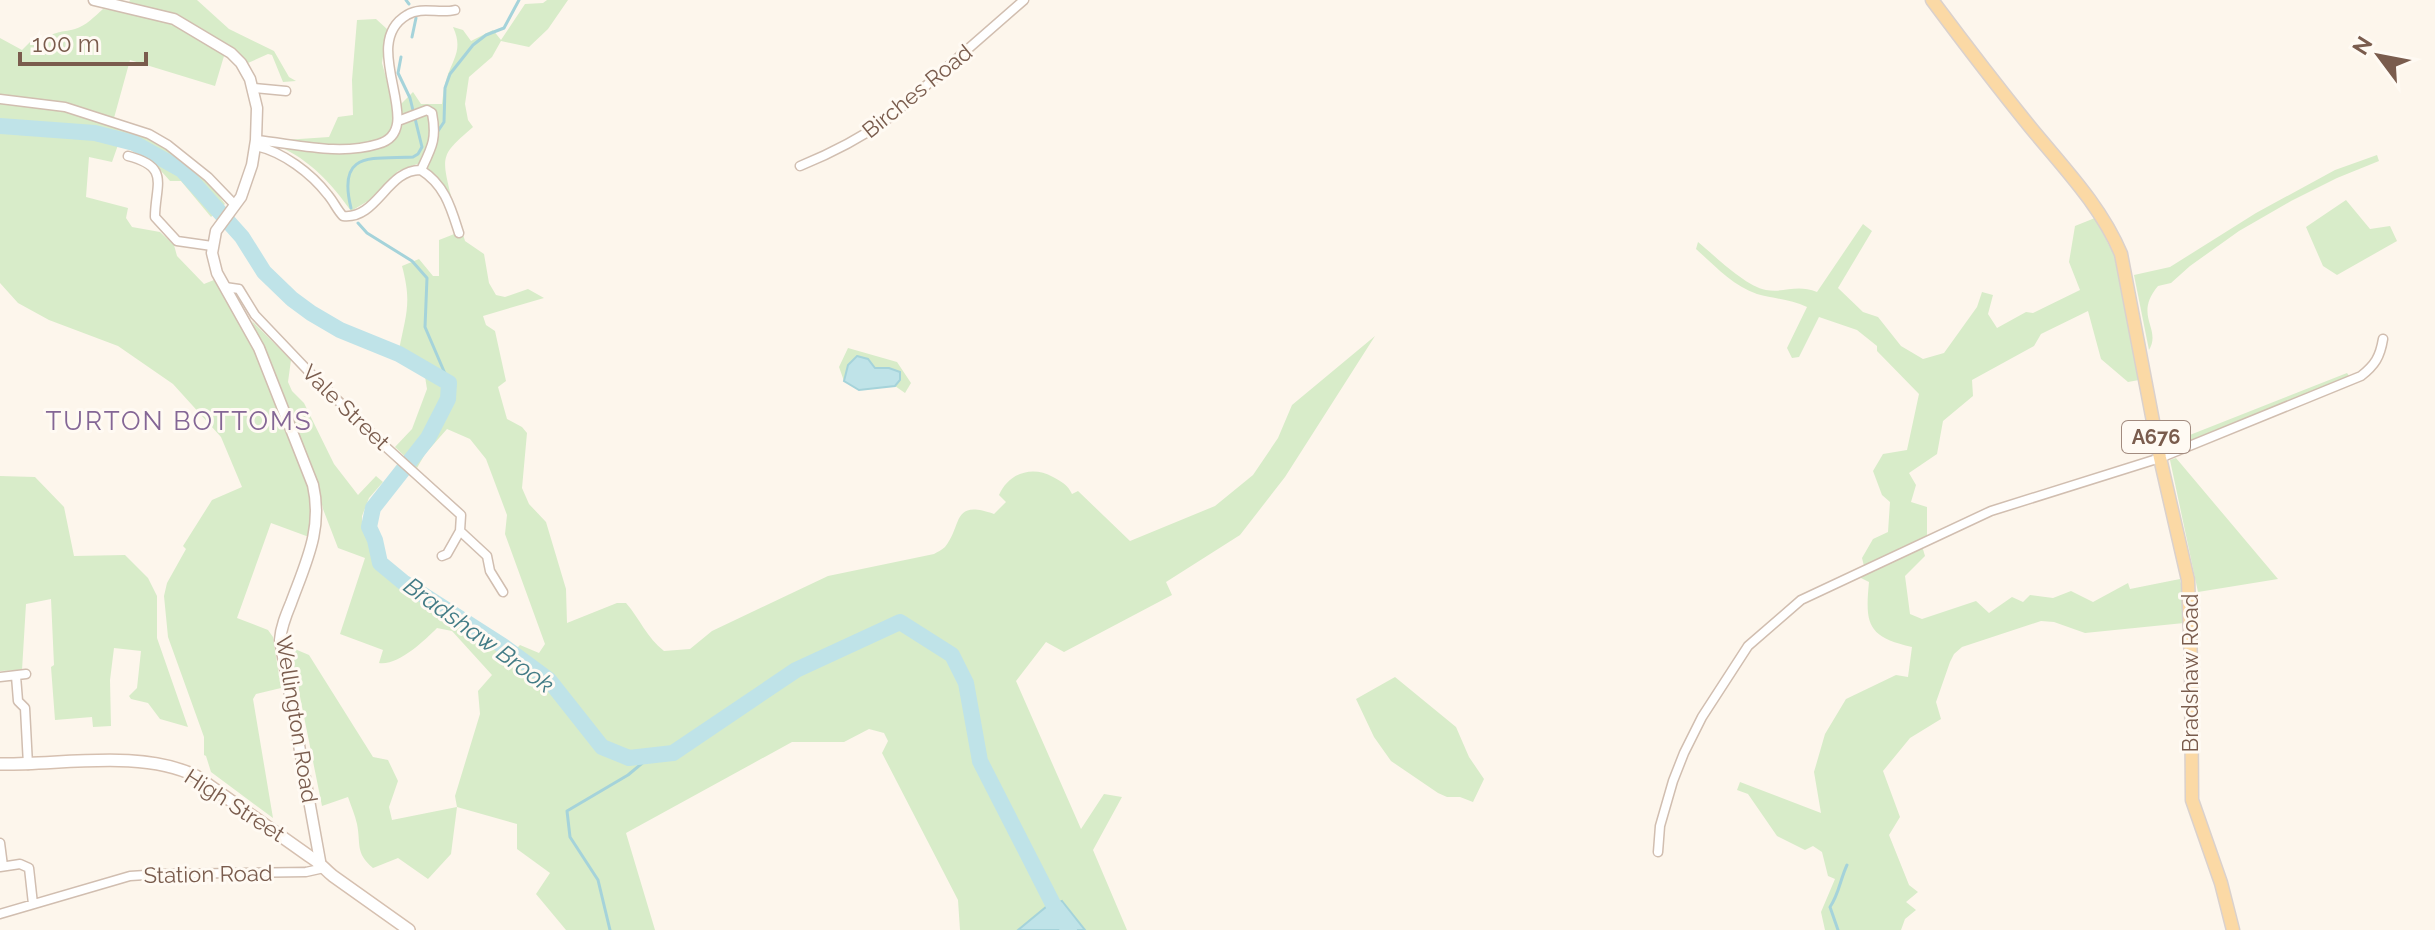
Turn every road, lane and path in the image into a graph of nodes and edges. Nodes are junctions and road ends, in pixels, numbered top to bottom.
1 (94, 0) edge
2 (1024, 0) edge
3 (1932, 0) edge
4 (455, 10) dead end
5 (254, 88) junction
6 (286, 91) dead end
7 (0, 99) edge
8 (398, 121) junction
9 (256, 143) junction
10 (128, 156) dead end
11 (800, 166) dead end
12 (421, 170) junction
13 (232, 209) junction
14 (459, 233) dead end
15 (212, 246) junction
16 (225, 287) junction
17 (2383, 339) dead end
18 (2160, 458) junction
19 (460, 531) junction
20 (442, 556) dead end
21 (503, 592) dead end
22 (0, 677) edge
23 (0, 764) edge
24 (28, 765) junction
25 (0, 843) edge
26 (1658, 852) dead end
27 (322, 864) junction
28 (2, 866) edge
29 (33, 904) junction
30 (0, 914) edge
31 (409, 930) edge
32 (2233, 930) edge

1 - 5 street
2 - 11 street, Birches Road
3 - 18 main road, Bradshaw Road / A676
4 - 8 street
5 - 6 street
5 - 9 street
7 - 13 street
8 - 9 street
8 - 12 street
9 - 12 street
9 - 13 street
10 - 15 street
12 - 14 street
13 - 15 street
15 - 16 street, Wellington Road
16 - 19 street, Vale Street
16 - 27 street, Wellington Road
17 - 18 street
18 - 26 street
18 - 32 main road, Bradshaw Road / A676
19 - 20 street
19 - 21 street
22 - 24 street
23 - 24 main road, High Street
24 - 27 main road, High Street
25 - 28 street
27 - 29 street, Station Road
27 - 31 main road, High Street
28 - 29 street
29 - 30 street, Station Road

